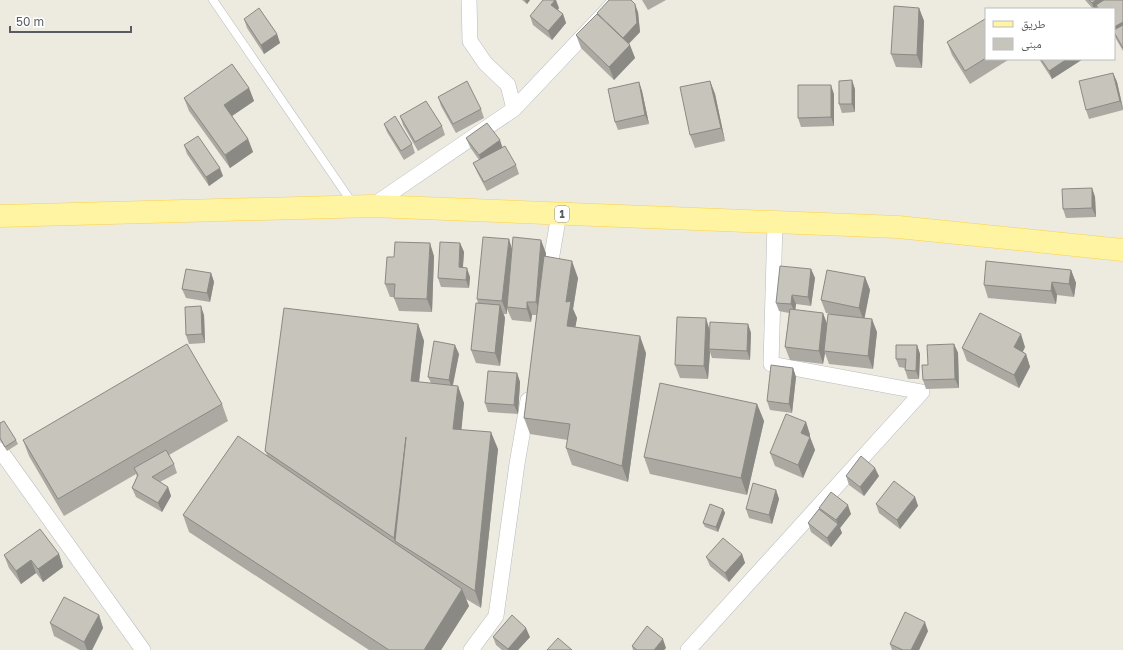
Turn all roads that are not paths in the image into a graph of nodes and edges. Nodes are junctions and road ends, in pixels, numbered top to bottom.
1 (213, 0) edge
2 (469, 0) edge
3 (617, 0) edge
4 (514, 109) junction
5 (364, 207) junction
6 (559, 214) junction
7 (0, 216) edge
8 (775, 222) junction
9 (1123, 250) edge
10 (547, 289) edge
11 (530, 387) edge
12 (0, 450) edge
13 (143, 650) edge
14 (471, 650) edge
15 (688, 650) edge

1 - 5 lane
2 - 4 street
3 - 4 street
4 - 5 street
5 - 6 main road, 1
5 - 7 main road, 1
6 - 8 main road, 1
6 - 10 street
8 - 9 main road, 1
8 - 15 street
11 - 14 street
12 - 13 street

